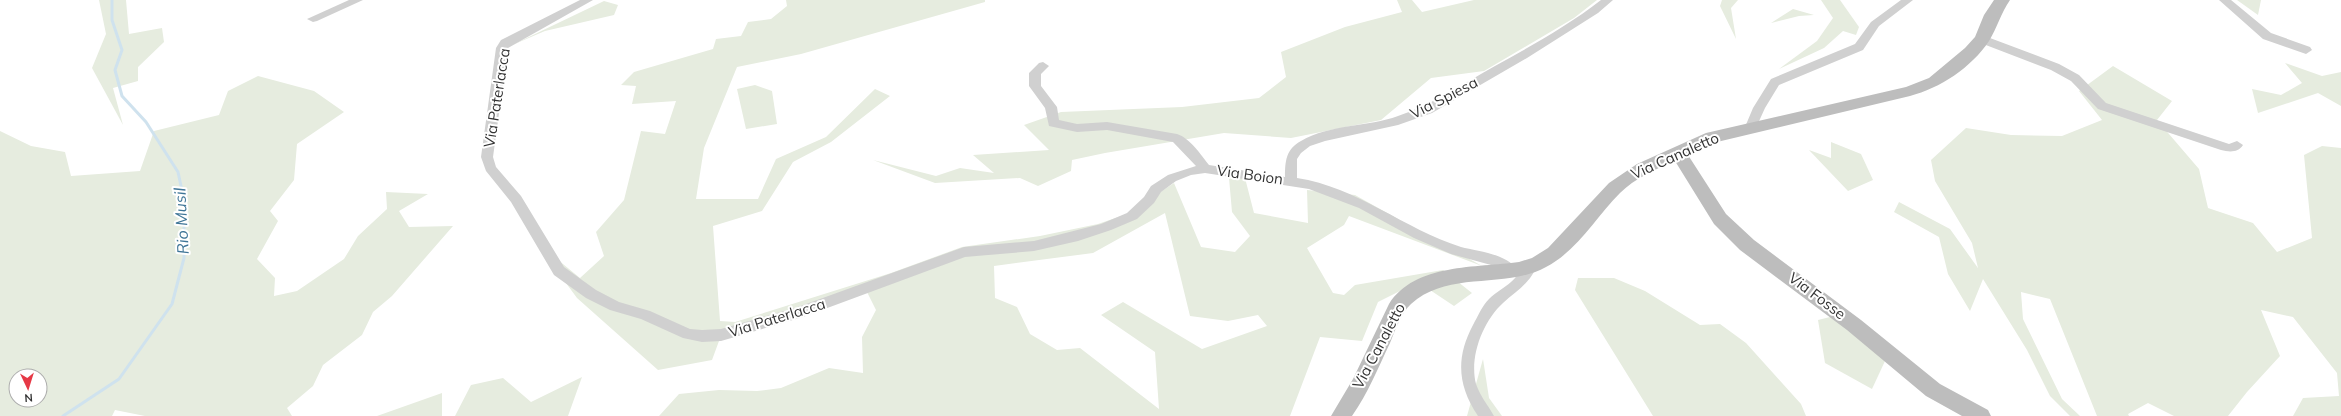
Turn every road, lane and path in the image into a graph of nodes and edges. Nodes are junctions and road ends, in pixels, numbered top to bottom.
1 (358, 0) edge
2 (588, 0) edge
3 (1608, 0) edge
4 (1908, 0) edge
5 (2002, 0) edge
6 (2224, 0) edge
7 (313, 19) dead end
8 (1982, 39) junction
9 (2306, 50) dead end
10 (1043, 66) dead end
11 (1751, 127) junction
12 (2237, 145) dead end
13 (1678, 152) junction
14 (1205, 169) junction
15 (1291, 182) junction
16 (1529, 268) junction
17 (1510, 270) junction
18 (1341, 416) edge
19 (1486, 416) edge
20 (1981, 416) edge

1 - 7 street
2 - 14 street, Via Paterlacca
3 - 15 street, Via Spiesa
4 - 11 street
5 - 8 street, Via Canaletto
6 - 9 street
8 - 11 street, Via Canaletto
8 - 12 street
10 - 14 street, Via Boion
11 - 13 street, Via Canaletto
13 - 16 street, Via Canaletto
13 - 20 street, Via Fosse
14 - 15 street, Via Boion
15 - 17 street, Via Boion
16 - 17 street, Via Canaletto
16 - 19 street
17 - 18 street, Via Canaletto

